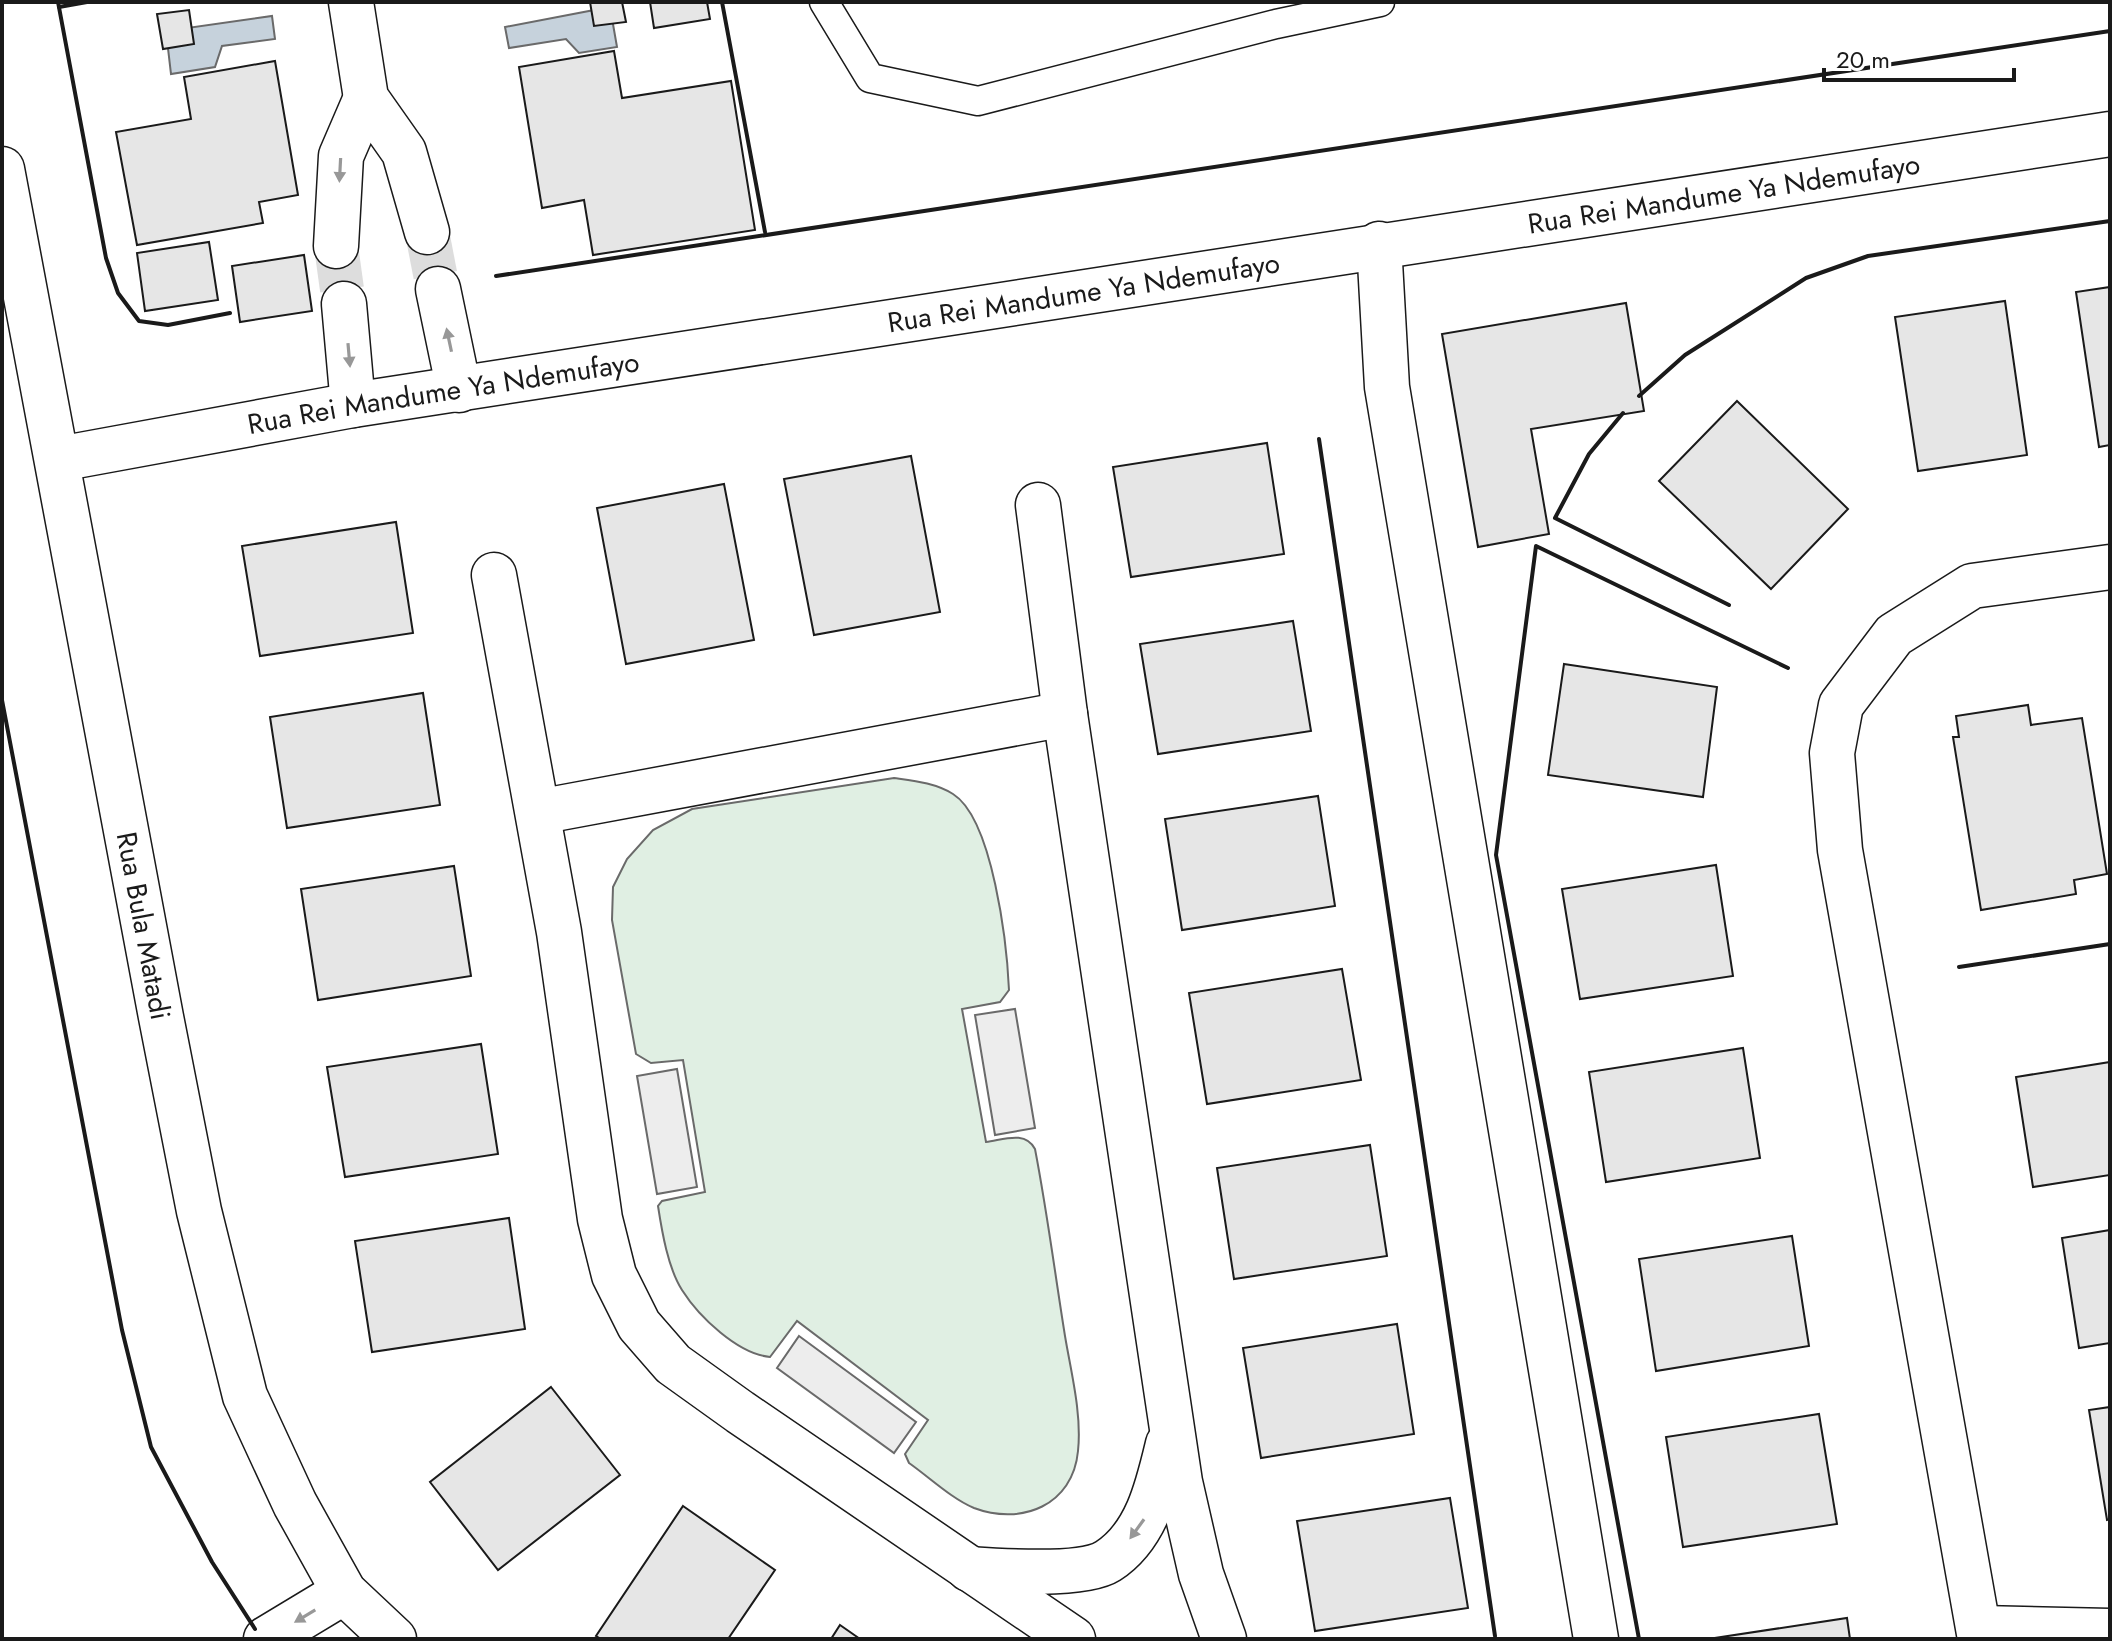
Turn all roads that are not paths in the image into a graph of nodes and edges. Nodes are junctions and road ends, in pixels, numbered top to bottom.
1 (351, 2) edge
2 (824, 2) edge
3 (1380, 2) edge
4 (366, 98) junction
5 (2110, 134) edge
6 (2, 169) edge
7 (427, 232) tunnel mouth
8 (1379, 244) junction
9 (336, 246) tunnel mouth
10 (438, 289) tunnel mouth
11 (344, 304) tunnel mouth
12 (459, 390) junction
13 (353, 405) junction
14 (59, 459) junction
15 (1038, 505) dead end
16 (2110, 567) edge
17 (494, 575) dead end
18 (1065, 714) junction
19 (538, 812) junction
20 (1172, 1430) junction
21 (969, 1569) junction
22 (344, 1592) junction
23 (2110, 1631) edge
24 (1981, 1633) edge
25 (266, 1639) edge
26 (394, 1639) edge
27 (1073, 1639) edge
28 (1224, 1639) edge
29 (1596, 1639) edge

1 - 4 street
2 - 3 lane
4 - 7 street
4 -> 9 street
5 - 8 street, Rua Rei Mandume Ya Ndemufayo
6 - 14 street, Rua Bula Matadi
8 - 12 street, Rua Rei Mandume Ya Ndemufayo
8 - 29 street
12 -> 10 street
11 -> 13 street
12 - 13 street, Rua Rei Mandume Ya Ndemufayo
13 - 14 street, Rua Rei Mandume Ya Ndemufayo
14 - 22 street, Rua Bula Matadi
15 - 18 street
16 - 24 street
17 - 19 street
18 - 19 street
18 - 20 street
19 - 21 street
20 -> 21 street
20 - 28 street
21 - 27 street
22 -> 25 street
22 - 26 street, Rua Bula Matadi
23 - 24 street

